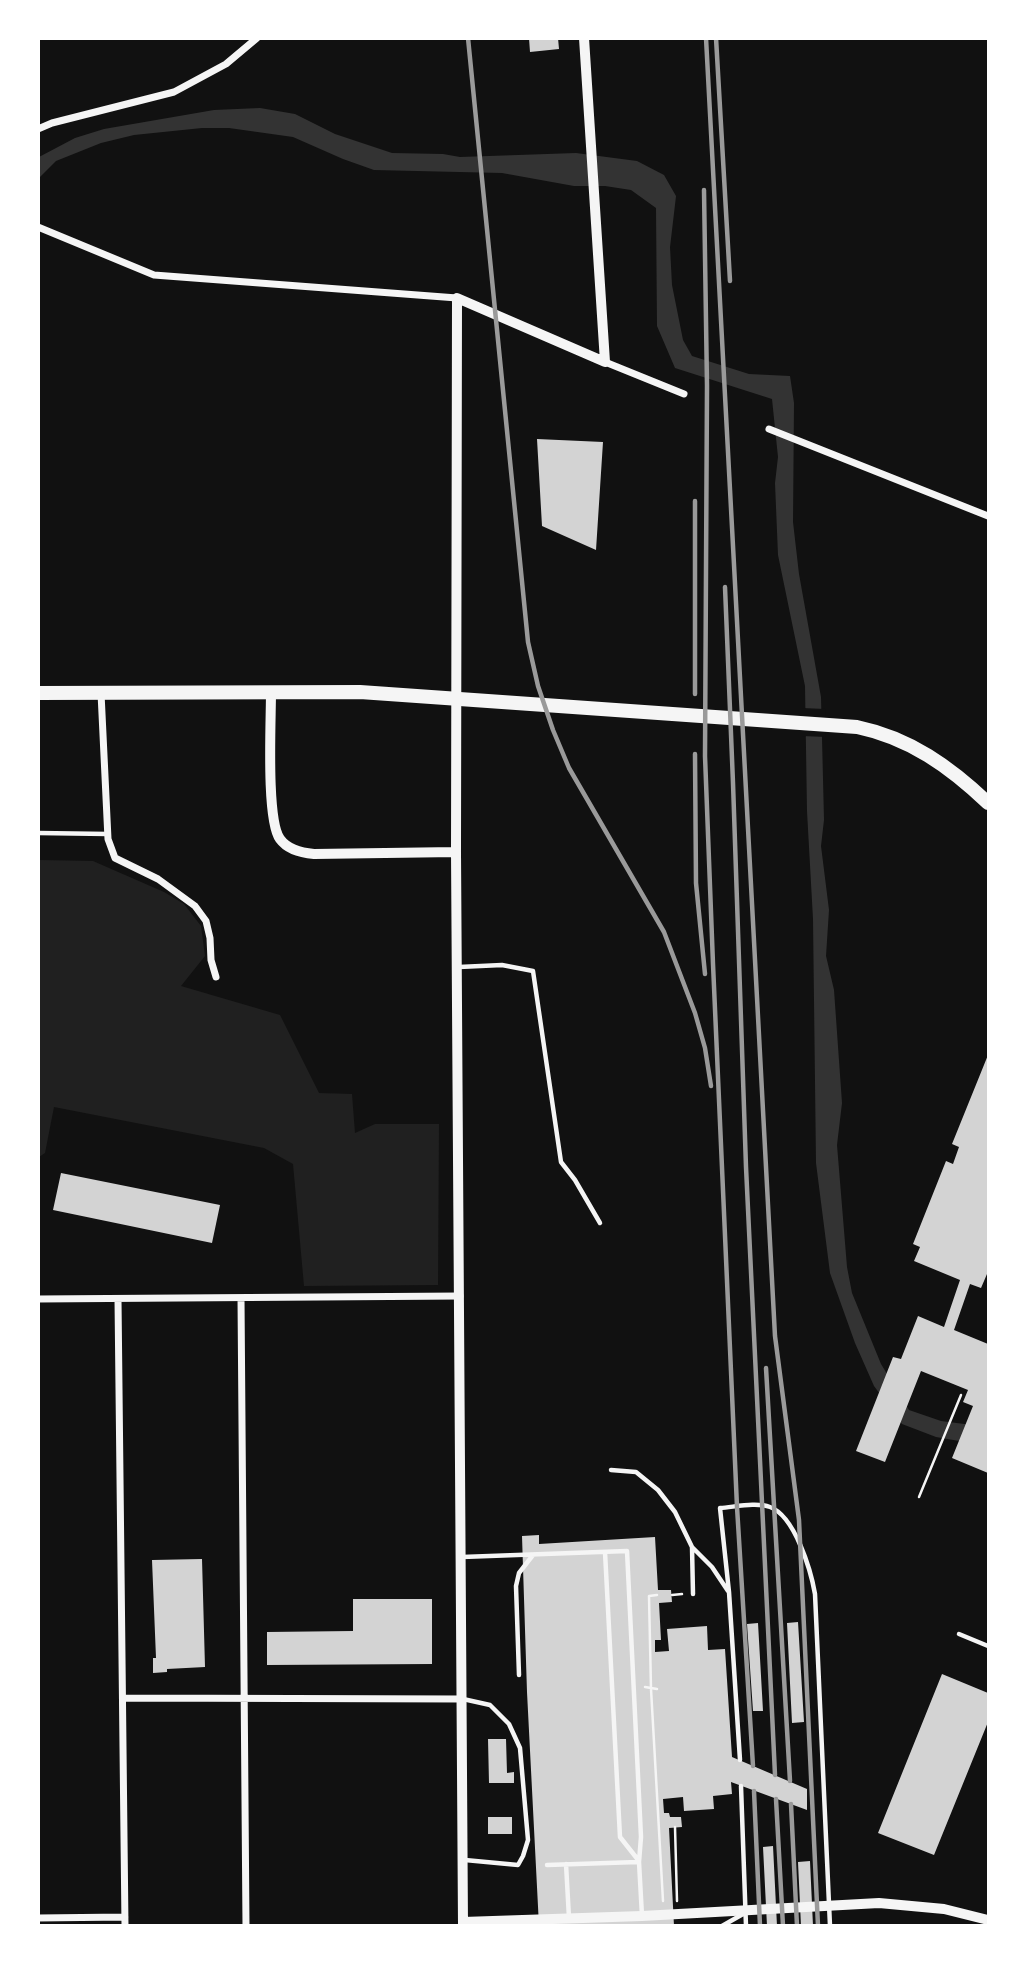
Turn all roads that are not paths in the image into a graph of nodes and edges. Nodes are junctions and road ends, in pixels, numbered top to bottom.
1 (257, 38) edge
2 (584, 38) edge
3 (38, 129) edge
4 (38, 227) edge
5 (457, 298) junction
6 (605, 362) junction
7 (684, 394) dead end
8 (769, 429) dead end
9 (989, 516) edge
10 (271, 692) junction
11 (38, 693) edge
12 (101, 693) junction
13 (989, 803) edge
14 (38, 833) edge
15 (108, 834) junction
16 (456, 852) junction
17 (458, 967) junction
18 (216, 977) dead end
19 (600, 1223) dead end
20 (460, 1296) junction
21 (241, 1298) junction
22 (38, 1299) edge
23 (118, 1299) junction
24 (611, 1470) dead end
25 (692, 1547) junction
26 (605, 1552) junction
27 (533, 1555) junction
28 (461, 1558) junction
29 (729, 1592) junction
30 (693, 1594) dead end
31 (959, 1634) dead end
32 (989, 1646) edge
33 (519, 1675) dead end
34 (123, 1698) junction
35 (244, 1698) junction
36 (462, 1699) junction
37 (740, 1760) dead end
38 (741, 1786) dead end
39 (463, 1860) junction
40 (639, 1862) junction
41 (566, 1864) junction
42 (547, 1865) dead end
43 (745, 1912) junction
44 (642, 1916) junction
45 (38, 1918) edge
46 (569, 1918) junction
47 (989, 1920) edge
48 (125, 1921) edge
49 (463, 1924) edge
50 (246, 1926) edge
51 (722, 1926) edge
52 (746, 1926) edge
53 (830, 1926) edge

1 - 3 street
2 - 6 street
4 - 5 street
5 - 6 street
5 - 16 street
6 - 7 street
8 - 9 street
10 - 12 main road
10 - 13 main road
10 - 16 street
11 - 12 main road
12 - 15 street
14 - 15 lane
15 - 18 street
16 - 17 street
17 - 19 lane
17 - 20 street
20 - 21 street
20 - 28 street
21 - 23 street
21 - 35 street
22 - 23 street
23 - 34 street
24 - 25 lane
25 - 29 lane
25 - 30 lane
26 - 27 lane
26 - 40 lane
26 - 40 lane
27 - 28 lane
27 - 33 lane
28 - 36 street
29 - 37 lane
29 - 53 lane
31 - 32 lane
34 - 35 street
34 - 48 street
35 - 36 street
35 - 50 street
36 - 39 street
36 - 39 lane
38 - 43 lane
39 - 49 street
40 - 41 lane
40 - 44 lane
41 - 42 lane
41 - 46 lane
43 - 51 lane
43 - 52 lane
44 - 46 street
44 - 47 street
45 - 48 street
46 - 49 street

